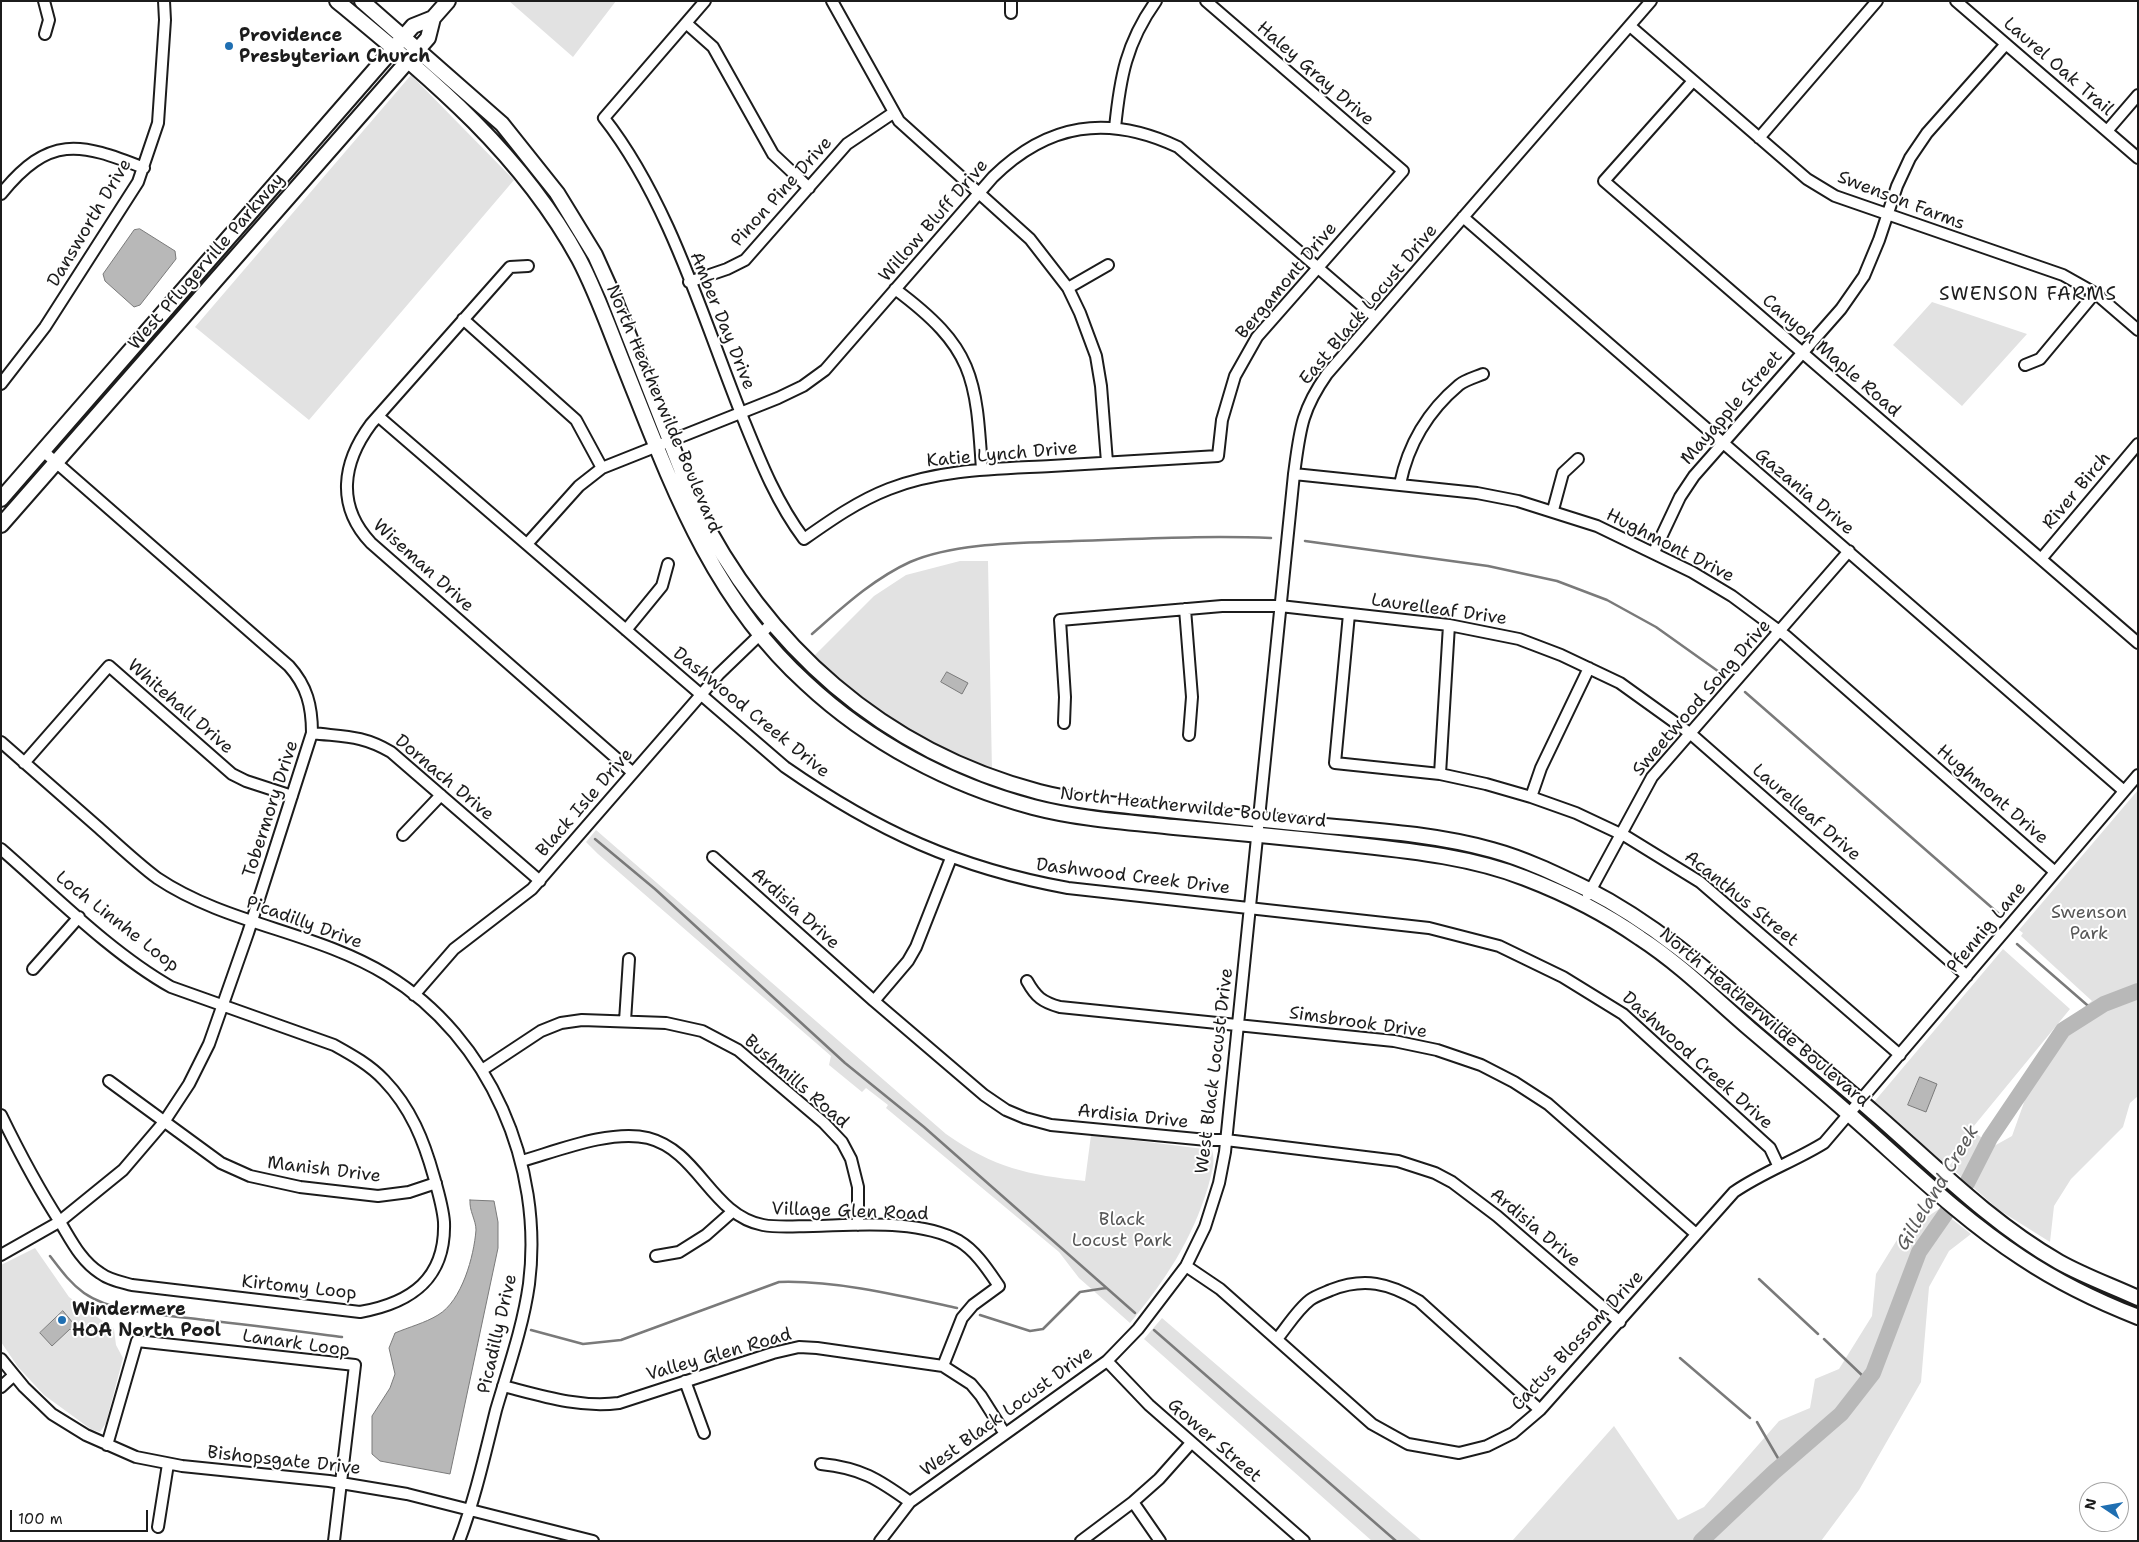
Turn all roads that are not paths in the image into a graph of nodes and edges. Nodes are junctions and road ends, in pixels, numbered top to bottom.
1 (44, 1) edge
2 (164, 1) edge
3 (337, 1) edge
4 (362, 1) edge
5 (448, 1) edge
6 (704, 1) edge
7 (832, 1) edge
8 (1011, 1) edge
9 (1156, 1) edge
10 (1206, 1) edge
11 (1651, 1) edge
12 (1877, 1) edge
13 (1956, 1) edge
14 (1011, 13) dead end
15 (433, 18) junction
16 (686, 23) junction
17 (1630, 26) junction
18 (45, 34) dead end
19 (404, 37) junction
20 (2006, 44) junction
21 (394, 49) junction
22 (418, 49) junction
23 (408, 61) junction
24 (1693, 81) junction
25 (2138, 95) edge
26 (893, 113) junction
27 (478, 124) junction
28 (502, 124) junction
29 (1115, 128) junction
30 (2107, 131) junction
31 (1759, 138) junction
32 (2138, 158) edge
33 (144, 168) junction
34 (1403, 171) joint
35 (809, 188) junction
36 (979, 193) junction
37 (1, 194) edge
38 (1887, 215) junction
39 (1463, 217) junction
40 (1108, 265) dead end
41 (528, 266) dead end
42 (1317, 268) junction
43 (689, 282) junction
44 (1068, 288) junction
45 (895, 289) junction
46 (182, 292) junction
47 (2095, 293) junction
48 (196, 303) junction
49 (1375, 317) junction
50 (463, 319) junction
51 (2138, 330) edge
52 (1802, 352) junction
53 (2025, 365) dead end
54 (1483, 374) dead end
55 (1, 384) edge
56 (741, 413) junction
57 (378, 416) junction
58 (672, 442) junction
59 (1722, 443) junction
60 (2138, 444) edge
61 (657, 448) junction
62 (43, 451) junction
63 (1218, 456) joint
64 (1578, 459) dead end
65 (56, 462) junction
66 (1107, 462) junction
67 (602, 468) junction
68 (982, 470) junction
69 (1294, 474) junction
70 (1400, 484) junction
71 (1, 499) edge
72 (1552, 510) junction
73 (1, 525) edge
74 (804, 539) joint
75 (527, 544) junction
76 (1654, 552) junction
77 (1849, 552) junction
78 (2041, 559) junction
79 (668, 564) dead end
80 (1280, 606) junction
81 (1185, 609) junction
82 (1349, 614) junction
83 (772, 623) junction
84 (1449, 624) junction
85 (626, 630) junction
86 (1780, 632) junction
87 (759, 633) junction
88 (2138, 643) edge
89 (1589, 668) junction
90 (700, 695) junction
91 (1064, 723) dead end
92 (312, 733) junction
93 (1691, 734) junction
94 (1189, 735) dead end
95 (1, 742) edge
96 (24, 762) junction
97 (632, 772) junction
98 (1440, 774) junction
99 (2138, 775) edge
100 (2124, 791) junction
101 (441, 795) junction
102 (292, 796) junction
103 (1532, 797) junction
104 (1258, 819) junction
105 (1620, 834) junction
106 (403, 835) dead end
107 (1257, 835) junction
108 (1, 849) edge
109 (713, 857) dead end
110 (952, 858) junction
111 (2055, 872) junction
112 (540, 881) junction
113 (1591, 891) junction
114 (1583, 905) junction
115 (1250, 907) junction
116 (79, 917) junction
117 (252, 921) junction
118 (629, 959) dead end
119 (33, 969) dead end
120 (1967, 976) junction
121 (1027, 981) dead end
122 (414, 995) junction
123 (874, 1001) junction
124 (222, 1006) junction
125 (625, 1020) junction
126 (1239, 1024) junction
127 (1900, 1055) junction
128 (482, 1070) junction
129 (109, 1081) dead end
130 (1860, 1102) junction
131 (1849, 1114) junction
132 (1, 1115) edge
133 (164, 1122) junction
134 (1226, 1140) junction
135 (522, 1161) junction
136 (1778, 1165) junction
137 (436, 1184) junction
138 (732, 1212) junction
139 (59, 1222) junction
140 (858, 1225) junction
141 (1696, 1234) junction
142 (1, 1255) edge
143 (656, 1256) dead end
144 (1186, 1266) junction
145 (2094, 1278) junction
146 (2074, 1289) junction
147 (2138, 1298) edge
148 (2138, 1317) edge
149 (1620, 1322) junction
150 (1277, 1338) junction
151 (1, 1359) edge
152 (1107, 1360) junction
153 (943, 1366) junction
154 (14, 1375) junction
155 (685, 1381) junction
156 (503, 1386) junction
157 (1, 1387) edge
158 (1540, 1410) junction
159 (704, 1433) dead end
160 (1005, 1434) junction
161 (1191, 1444) junction
162 (107, 1445) junction
163 (168, 1464) junction
164 (821, 1464) dead end
165 (342, 1483) junction
166 (910, 1502) junction
167 (1133, 1502) junction
168 (470, 1509) junction
169 (158, 1527) dead end
170 (334, 1541) edge
171 (459, 1541) edge
172 (593, 1541) edge
173 (880, 1541) edge
174 (1081, 1541) edge
175 (1160, 1541) edge
176 (1304, 1541) edge

1 - 18 street
2 - 33 street, Dansworth Drive
3 - 21 main road, North Heatherwilde Boulevard
4 - 19 main road, North Heatherwilde Boulevard
5 - 15 main road, West Pflugerville Parkway
6 - 16 street
7 - 26 street
8 - 14 street
9 - 29 street
10 - 34 street, Haley Gray Drive
11 - 17 street, East Black Locust Drive
12 - 31 street
13 - 20 street, Laurel Oak Trail
15 - 19 main road, West Pflugerville Parkway
15 - 22 main road, West Pflugerville Parkway
16 - 35 street
16 - 43 street, Amber Day Drive
17 - 24 street, Swenson Farms
17 - 39 street, East Black Locust Drive
19 - 21 main road, West Pflugerville Parkway
19 - 22 main road, North Heatherwilde Boulevard
20 - 30 street, Laurel Oak Trail
20 - 38 street, Mayapple Street
21 - 23 main road, North Heatherwilde Boulevard
21 - 46 main road, West Pflugerville Parkway
22 - 23 main road, West Pflugerville Parkway
22 - 28 main road, North Heatherwilde Boulevard
23 - 27 main road, North Heatherwilde Boulevard
23 - 48 main road, West Pflugerville Parkway
24 - 31 street, Swenson Farms
24 - 52 street, Canyon Maple Road
25 - 30 street
26 - 35 street, Pinon Pine Drive
26 - 36 street
27 - 28 main road
27 - 61 main road, North Heatherwilde Boulevard
28 - 58 main road, North Heatherwilde Boulevard
29 - 36 street, Willow Bluff Drive
29 - 42 street, Willow Bluff Drive
30 - 32 street, Laurel Oak Trail
31 - 38 street, Swenson Farms
33 - 37 street
33 - 55 street, Dansworth Drive
34 - 42 street, Bergamont Drive
35 - 43 street, Pinon Pine Drive
36 - 44 street
36 - 45 street, Willow Bluff Drive
38 - 47 street, Swenson Farms
38 - 52 street, Mayapple Street
39 - 49 street, East Black Locust Drive
39 - 59 street, Gazania Drive
40 - 44 street
41 - 50 street, Wiseman Drive
42 - 49 street, Willow Bluff Drive
42 - 63 street, Bergamont Drive
43 - 56 street, Amber Day Drive
44 - 66 street
45 - 56 street, Willow Bluff Drive
45 - 68 street
46 - 48 main road
46 - 62 main road, West Pflugerville Parkway
47 - 51 street, Swenson Farms
47 - 53 street
48 - 65 main road, West Pflugerville Parkway
49 - 69 street, East Black Locust Drive
50 - 57 street, Wiseman Drive
50 - 67 street
52 - 59 street, Mayapple Street
52 - 78 street, Canyon Maple Road
54 - 70 street
56 - 58 street, Willow Bluff Drive
56 - 74 street, Amber Day Drive
57 - 75 street, Dashwood Creek Drive
57 - 97 street, Wiseman Drive
58 - 61 street, Willow Bluff Drive
58 - 83 main road, North Heatherwilde Boulevard
59 - 76 street, Mayapple Street
59 - 77 street, Gazania Drive
60 - 78 street, River Birch
61 - 67 street, Willow Bluff Drive
61 - 87 main road, North Heatherwilde Boulevard
62 - 65 street, Tobermory Drive
62 - 71 main road, West Pflugerville Parkway
63 - 66 street, Katie Lynch Drive
64 - 72 street
65 - 73 main road, West Pflugerville Parkway
65 - 92 street, Tobermory Drive
66 - 68 street, Katie Lynch Drive
67 - 75 street, Willow Bluff Drive
68 - 74 street, Katie Lynch Drive
69 - 70 street, Hughmont Drive
69 - 80 street, East Black Locust Drive
70 - 72 street, Hughmont Drive
72 - 76 street, Hughmont Drive
75 - 85 street, Dashwood Creek Drive
76 - 86 street, Hughmont Drive
77 - 86 street, Sweetwood Song Drive
77 - 100 street, Gazania Drive
78 - 88 street, Canyon Maple Road
79 - 85 street
80 - 81 street, Laurelleaf Drive
80 - 82 street, Laurelleaf Drive
80 - 104 street, East Black Locust Drive
81 - 91 street, Laurelleaf Drive
81 - 94 street
82 - 84 street, Laurelleaf Drive
82 - 98 street, Acanthus Street
83 - 87 street, Black Isle Drive
83 - 104 main road, North Heatherwilde Boulevard
84 - 89 street, Laurelleaf Drive
84 - 98 street
85 - 90 street, Dashwood Creek Drive
86 - 93 street, Sweetwood Song Drive
86 - 111 street, Hughmont Drive
87 - 90 street, Black Isle Drive
87 - 107 main road, North Heatherwilde Boulevard
89 - 93 street, Laurelleaf Drive
89 - 103 street
90 - 97 street, Black Isle Drive
90 - 110 street, Dashwood Creek Drive
92 - 101 street, Dornach Drive
92 - 102 street, Tobermory Drive
93 - 105 street, Sweetwood Song Drive
93 - 120 street, Laurelleaf Drive
95 - 96 street, Picadilly Drive
96 - 102 street, Whitehall Drive
96 - 117 street, Picadilly Drive
97 - 112 street, Black Isle Drive
98 - 103 street, Acanthus Street
99 - 100 street, Pfennig Lane
100 - 111 street, Pfennig Lane
101 - 106 street
101 - 112 street, Dornach Drive
102 - 117 street, Tobermory Drive
103 - 105 street, Acanthus Street
104 - 107 street, West Black Locust Drive
104 - 113 main road, North Heatherwilde Boulevard
105 - 113 street, Sweetwood Song Drive
105 - 127 street, Acanthus Street
107 - 114 main road, North Heatherwilde Boulevard
107 - 115 street, West Black Locust Drive
108 - 116 street, Loch Linnhe Loop
109 - 123 street, Ardisia Drive
110 - 115 street, Dashwood Creek Drive
110 - 123 street
111 - 120 street, Pfennig Lane
112 - 122 street, Black Isle Drive
113 - 114 street, Sweetwood Song Drive
113 - 130 main road, North Heatherwilde Boulevard
114 - 131 main road, North Heatherwilde Boulevard
115 - 126 street, West Black Locust Drive
115 - 136 street, Dashwood Creek Drive
116 - 119 street
116 - 124 street, Loch Linnhe Loop
117 - 122 street, Picadilly Drive
117 - 124 street, Tobermory Drive
118 - 125 street
120 - 127 street, Pfennig Lane
121 - 126 street, Simsbrook Drive
122 - 128 street, Picadilly Drive
123 - 134 street, Ardisia Drive
124 - 133 street, Tobermory Drive
124 - 137 street, Kirtomy Loop
125 - 128 street, Bushmills Road
125 - 140 street, Bushmills Road
126 - 134 street, West Black Locust Drive
126 - 141 street, Simsbrook Drive
127 - 130 street, Pfennig Lane
128 - 135 street, Picadilly Drive
129 - 133 street, Manish Drive
130 - 131 street, Pfennig Lane
130 - 145 main road, North Heatherwilde Boulevard
131 - 136 street, Cactus Blossom Drive
131 - 146 main road, North Heatherwilde Boulevard
132 - 139 street, Kirtomy Loop
133 - 137 street, Manish Drive
133 - 139 street, Tobermory Drive
134 - 144 street, West Black Locust Drive
134 - 149 street, Ardisia Drive
135 - 138 street, Village Glen Road
135 - 156 street, Picadilly Drive
136 - 141 street, Cactus Blossom Drive
137 - 139 street, Kirtomy Loop
138 - 140 street, Village Glen Road
138 - 143 street
139 - 142 street, Tobermory Drive
140 - 153 street, Village Glen Road
141 - 149 street, Cactus Blossom Drive
144 - 150 street, Cactus Blossom Drive
144 - 152 street, West Black Locust Drive
145 - 146 main road
145 - 147 main road, North Heatherwilde Boulevard
146 - 148 main road, North Heatherwilde Boulevard
149 - 158 street, Cactus Blossom Drive
150 - 158 street, Cactus Blossom Drive
150 - 158 street
151 - 154 street, Bishopsgate Drive
152 - 160 street, West Black Locust Drive
152 - 161 street, Gower Street
153 - 155 street, Valley Glen Road
153 - 160 street, Valley Glen Road
154 - 157 street
154 - 162 street, Bishopsgate Drive
155 - 156 street, Valley Glen Road
155 - 159 street
156 - 168 street, Picadilly Drive
160 - 166 street, West Black Locust Drive
161 - 167 street
161 - 176 street, Gower Street
162 - 163 street, Bishopsgate Drive
162 - 165 street, Lanark Loop
163 - 165 street, Bishopsgate Drive
163 - 169 street
164 - 166 street
165 - 168 street, Bishopsgate Drive
165 - 170 street
166 - 173 street, West Black Locust Drive
167 - 174 street
167 - 175 street
168 - 171 street, Picadilly Drive
168 - 172 street, Bishopsgate Drive

